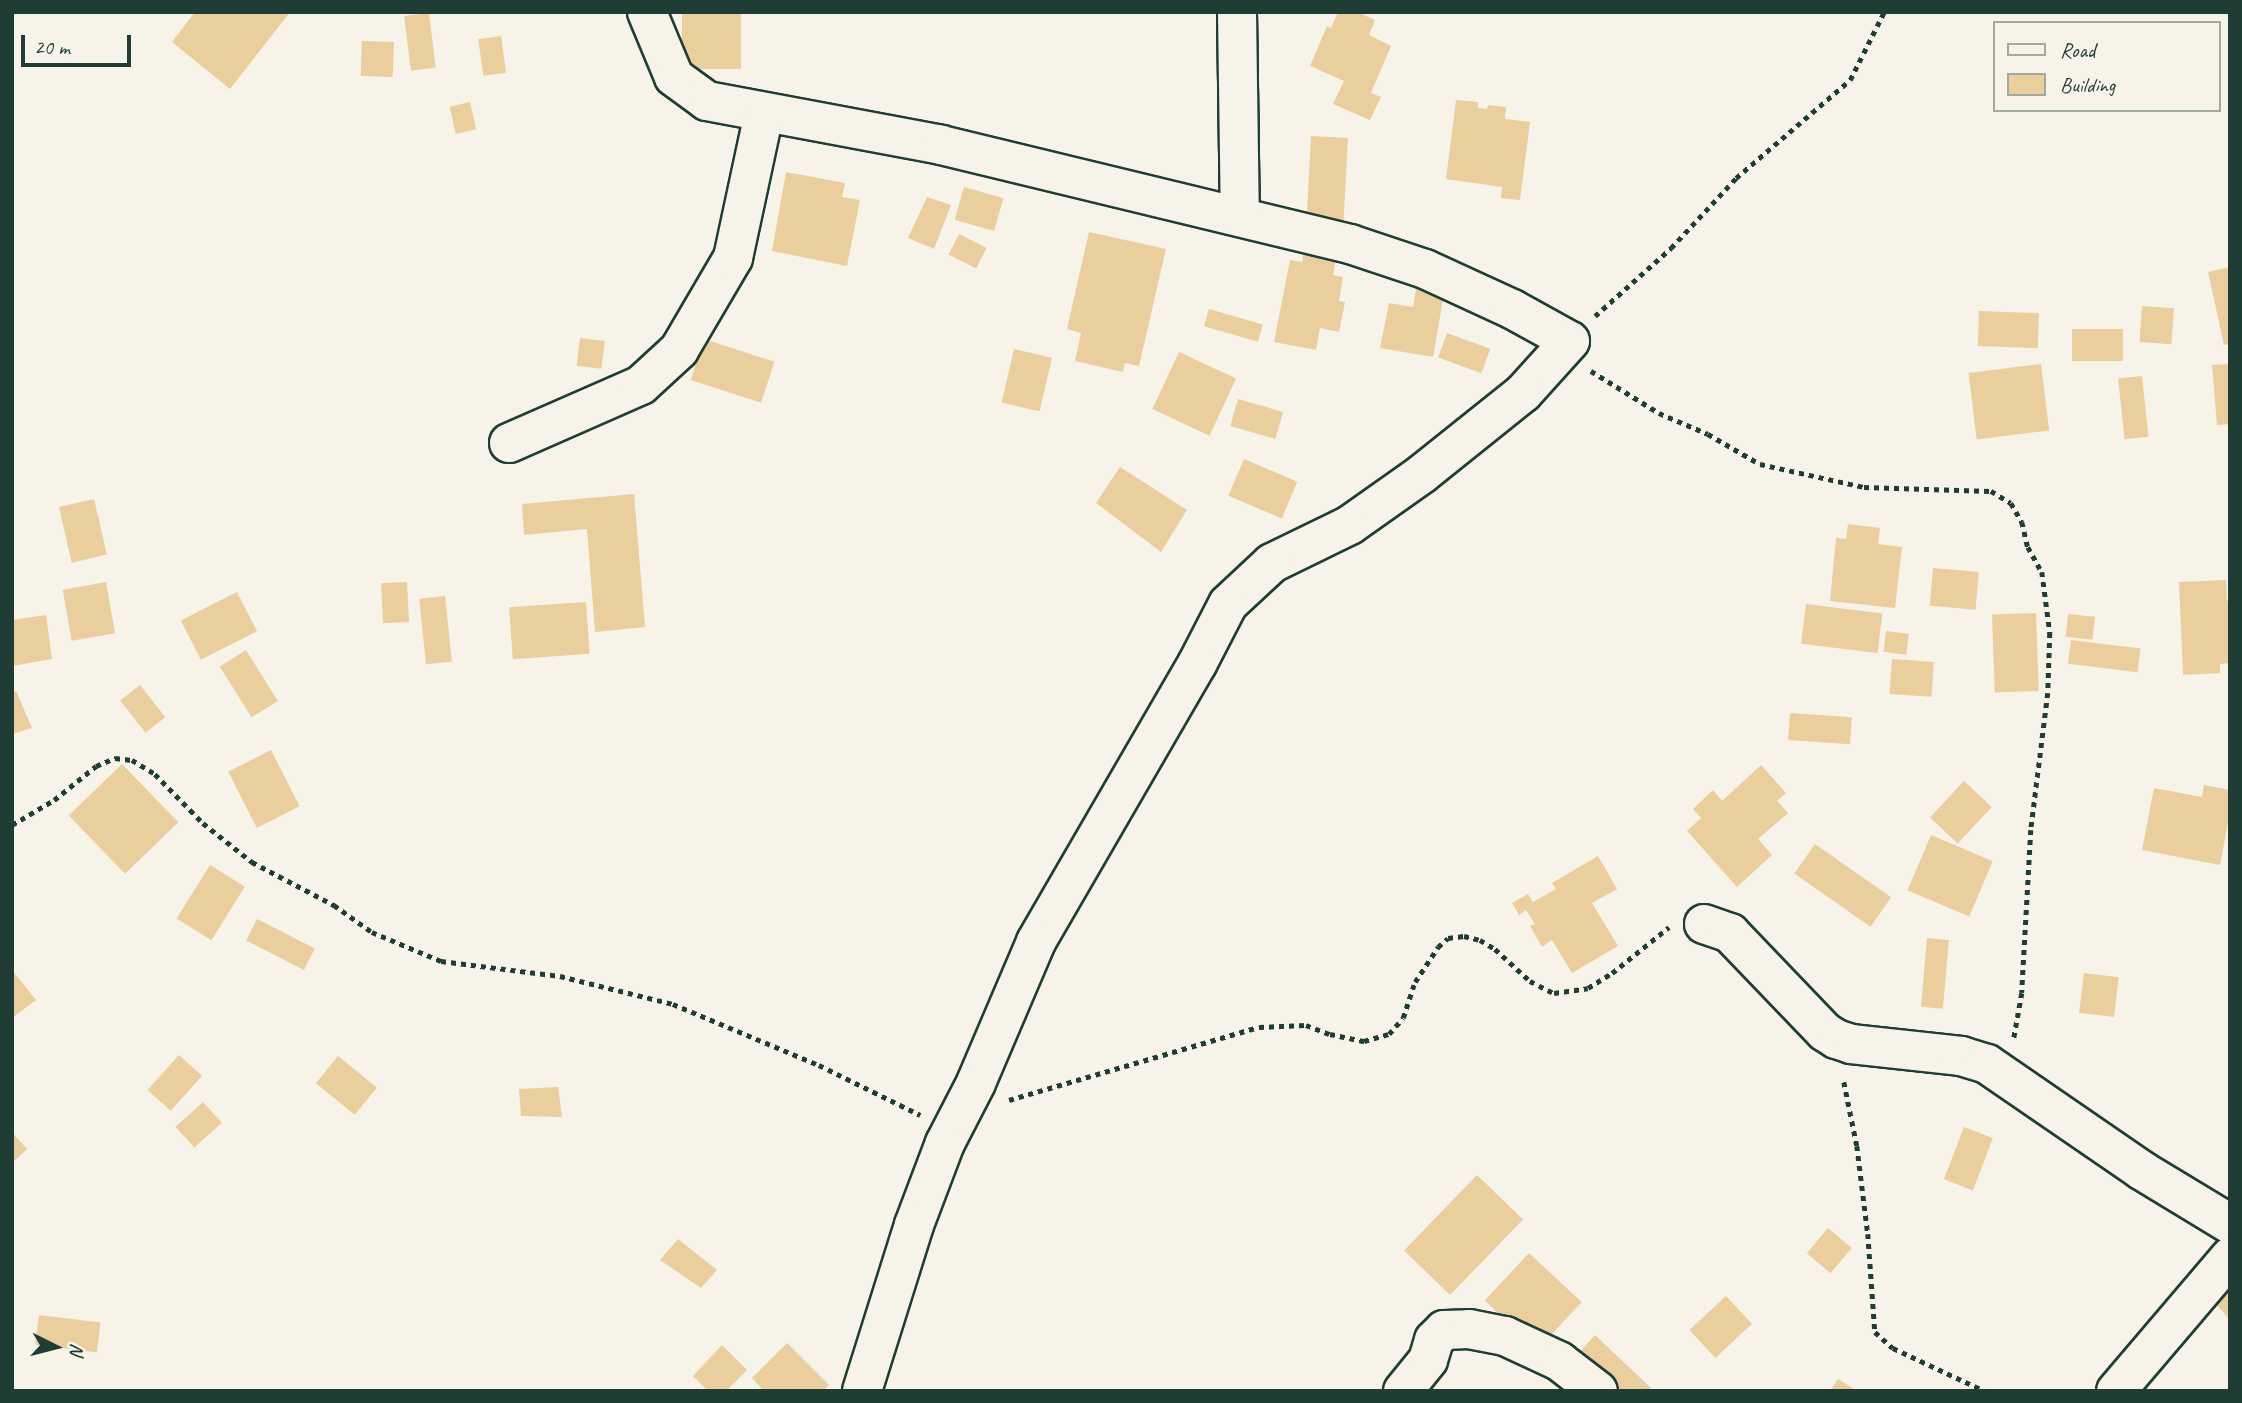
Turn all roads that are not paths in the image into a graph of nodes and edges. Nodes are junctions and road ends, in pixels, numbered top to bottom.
1 (647, 12) edge
2 (1237, 12) edge
3 (764, 114) junction
4 (1240, 216) junction
5 (509, 443) dead end
6 (1704, 924) road end
7 (2230, 1224) edge
8 (2230, 1256) edge
9 (862, 1391) edge
10 (1403, 1391) edge
11 (1598, 1391) edge
12 (2116, 1391) edge

1 - 3 street
2 - 4 street
3 - 4 street
3 - 5 street
4 - 9 street
6 - 7 street
8 - 12 street
10 - 11 street

